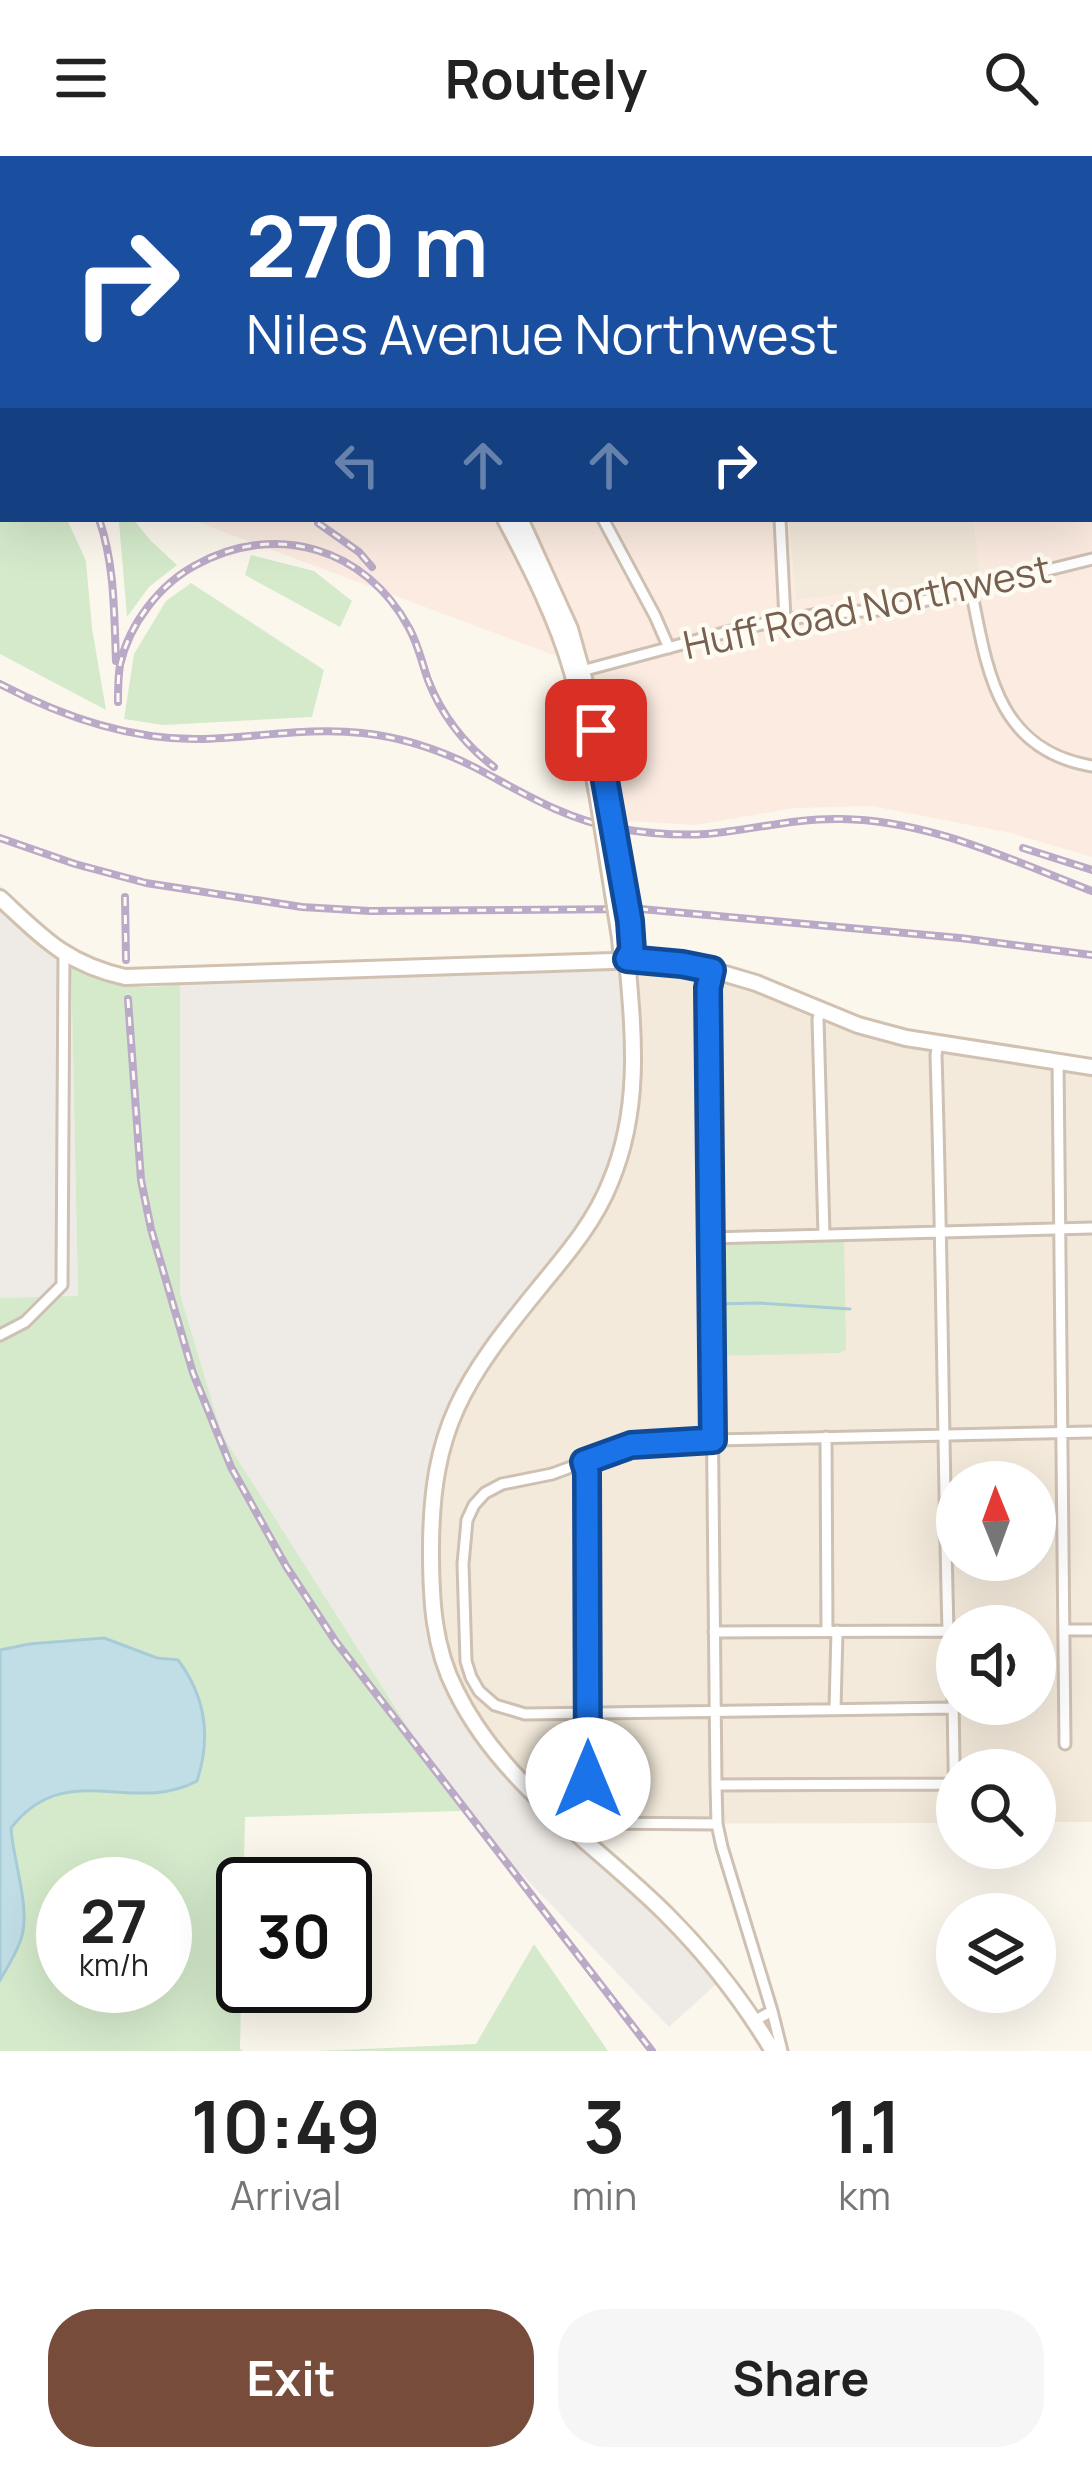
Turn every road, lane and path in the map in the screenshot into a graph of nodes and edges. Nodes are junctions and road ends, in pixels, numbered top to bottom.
1 (506, 522) edge
2 (521, 522) edge
3 (605, 522) edge
4 (779, 522) edge
5 (1092, 559) edge
6 (970, 589) junction
7 (785, 619) junction
8 (669, 648) junction
9 (577, 672) junction
10 (1092, 766) edge
11 (0, 898) edge
12 (64, 955) junction
13 (627, 959) junction
14 (712, 970) junction
15 (820, 1009) junction
16 (938, 1043) junction
17 (1058, 1062) junction
18 (1092, 1067) edge
19 (1060, 1228) junction
20 (1092, 1228) edge
21 (942, 1232) junction
22 (824, 1235) junction
23 (711, 1238) junction
24 (0, 1335) edge
25 (1063, 1432) junction
26 (1092, 1432) edge
27 (944, 1435) junction
28 (826, 1437) junction
29 (713, 1440) junction
30 (584, 1462) junction
31 (947, 1605) edge
32 (1064, 1630) junction
33 (1092, 1630) edge
34 (832, 1631) junction
35 (936, 1631) edge
36 (714, 1632) junction
37 (936, 1708) edge
38 (836, 1709) junction
39 (715, 1710) junction
40 (588, 1712) junction
41 (1065, 1744) dead end
42 (936, 1784) edge
43 (716, 1785) junction
44 (717, 1824) junction
45 (772, 2011) junction
46 (754, 2021) junction
47 (773, 2051) edge
48 (782, 2051) edge

1 - 9 main road
2 - 9 main road
3 - 8 street
4 - 7 street
5 - 6 street, Huff Road Northwest
6 - 7 street, Huff Road Northwest
6 - 10 street
7 - 8 street, Huff Road Northwest
8 - 9 street, Huff Road Northwest
9 - 13 main road, bridge
11 - 12 main road
12 - 13 main road
12 - 24 street
13 - 14 main road
13 - 46 main road
14 - 15 main road
14 - 23 street
15 - 16 main road
15 - 22 street
16 - 17 main road
16 - 21 street
17 - 18 main road
17 - 19 street
19 - 20 street
19 - 21 street
19 - 25 street
21 - 22 street
21 - 27 street
22 - 23 street
23 - 29 street
25 - 26 street
25 - 27 street
25 - 32 street
27 - 28 street
27 - 31 street
28 - 29 street
28 - 34 street
29 - 30 street
29 - 36 street
30 - 40 street
30 - 40 street
32 - 33 street
32 - 41 street
34 - 35 street
34 - 36 street
34 - 38 street
36 - 39 street
37 - 38 street
38 - 39 street
39 - 40 street
39 - 43 street
40 - 44 street
42 - 43 street
43 - 44 street
44 - 45 street
45 - 46 street
45 - 48 street
46 - 47 main road

